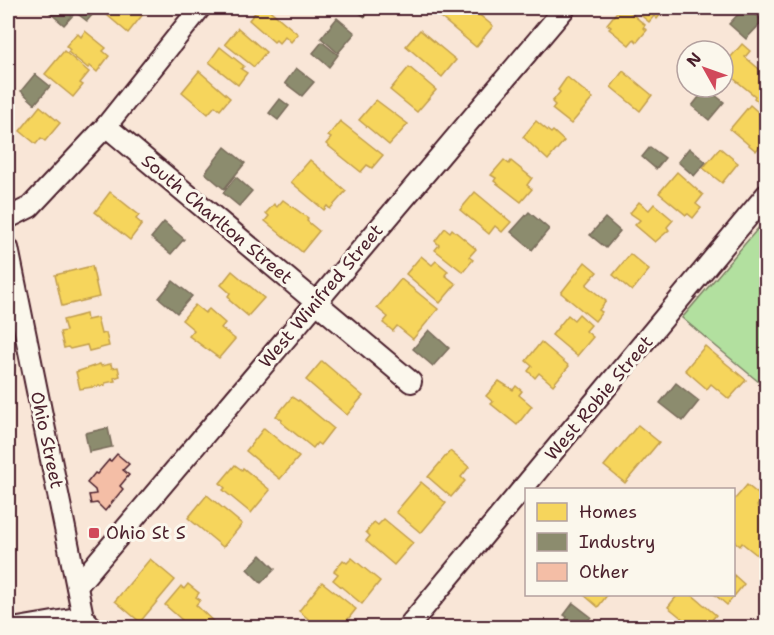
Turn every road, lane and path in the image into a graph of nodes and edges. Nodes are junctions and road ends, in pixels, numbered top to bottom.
1 (200, 8) edge
2 (566, 8) edge
3 (106, 126) junction
4 (766, 195) edge
5 (8, 218) edge
6 (8, 248) edge
7 (316, 301) junction
8 (411, 382) dead end
9 (77, 586) junction
10 (88, 622) edge
11 (18, 627) edge
12 (407, 627) edge

1 - 3 street
2 - 7 street, West Winifred Street
3 - 5 street
3 - 7 street, South Charlton Street
4 - 12 street, West Robie Street
6 - 9 street, Ohio Street
7 - 8 street, South Charlton Street
7 - 9 street, West Winifred Street
9 - 10 street, Ohio Street
10 - 11 street

